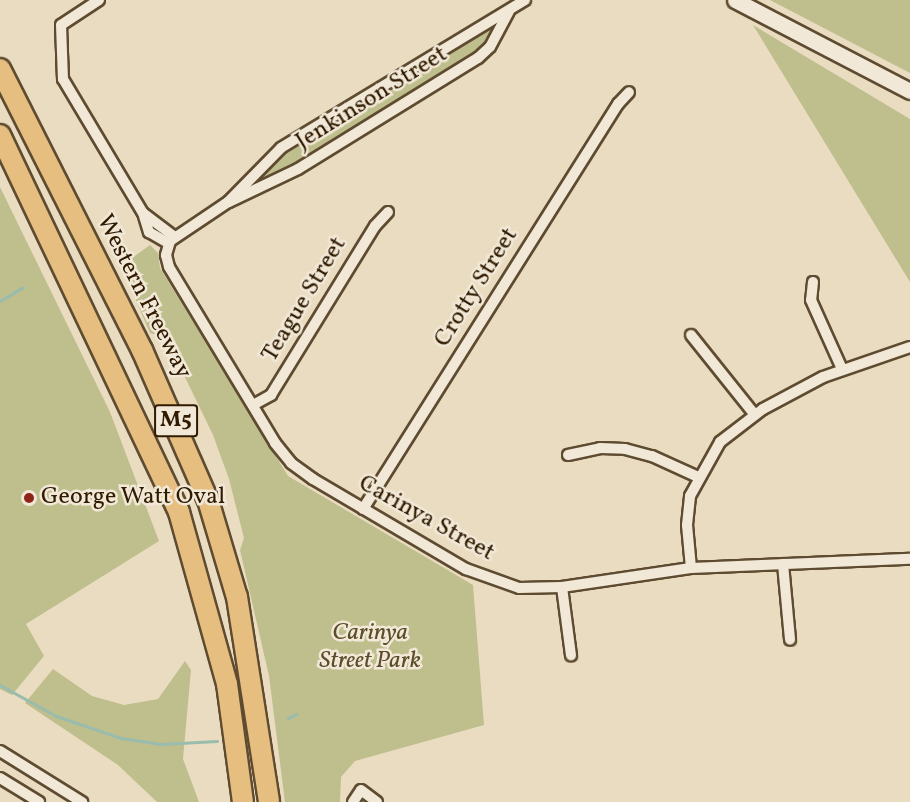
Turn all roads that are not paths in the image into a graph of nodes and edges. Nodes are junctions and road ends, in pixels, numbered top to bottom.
1 (99, 0) edge
2 (735, 0) edge
3 (520, 3) edge
4 (0, 69) edge
5 (910, 91) edge
6 (629, 92) dead end
7 (0, 135) edge
8 (228, 202) junction
9 (388, 212) dead end
10 (171, 240) junction
11 (813, 282) dead end
12 (691, 335) dead end
13 (910, 347) edge
14 (842, 369) junction
15 (254, 405) junction
16 (755, 415) junction
17 (567, 455) dead end
18 (698, 477) junction
19 (363, 509) junction
20 (910, 559) edge
21 (783, 564) junction
22 (691, 567) junction
23 (562, 587) junction
24 (790, 640) dead end
25 (571, 655) dead end
26 (0, 751) edge
27 (0, 778) edge
28 (39, 802) edge
29 (82, 802) edge
30 (243, 802) edge
31 (269, 802) edge
32 (353, 802) edge
33 (377, 802) edge

1 - 10 street
2 - 5 main road
3 - 8 street, Jenkinson Street
3 - 8 street, Jenkinson Street
4 - 31 highway, Western Freeway / M5
6 - 19 street, Crotty Street
7 - 30 highway, M5
8 - 10 street, Jenkinson Street
9 - 15 street, Teague Street
10 - 15 street, Carinya Street
11 - 14 street
12 - 16 street
13 - 14 street
14 - 16 street
15 - 19 street, Carinya Street
16 - 18 street
17 - 18 street
18 - 22 street
19 - 23 street, Carinya Street
20 - 21 street, Carinya Street
21 - 22 street, Carinya Street
21 - 24 street
22 - 23 street, Carinya Street
23 - 25 street
26 - 29 street
27 - 28 street
32 - 33 street

